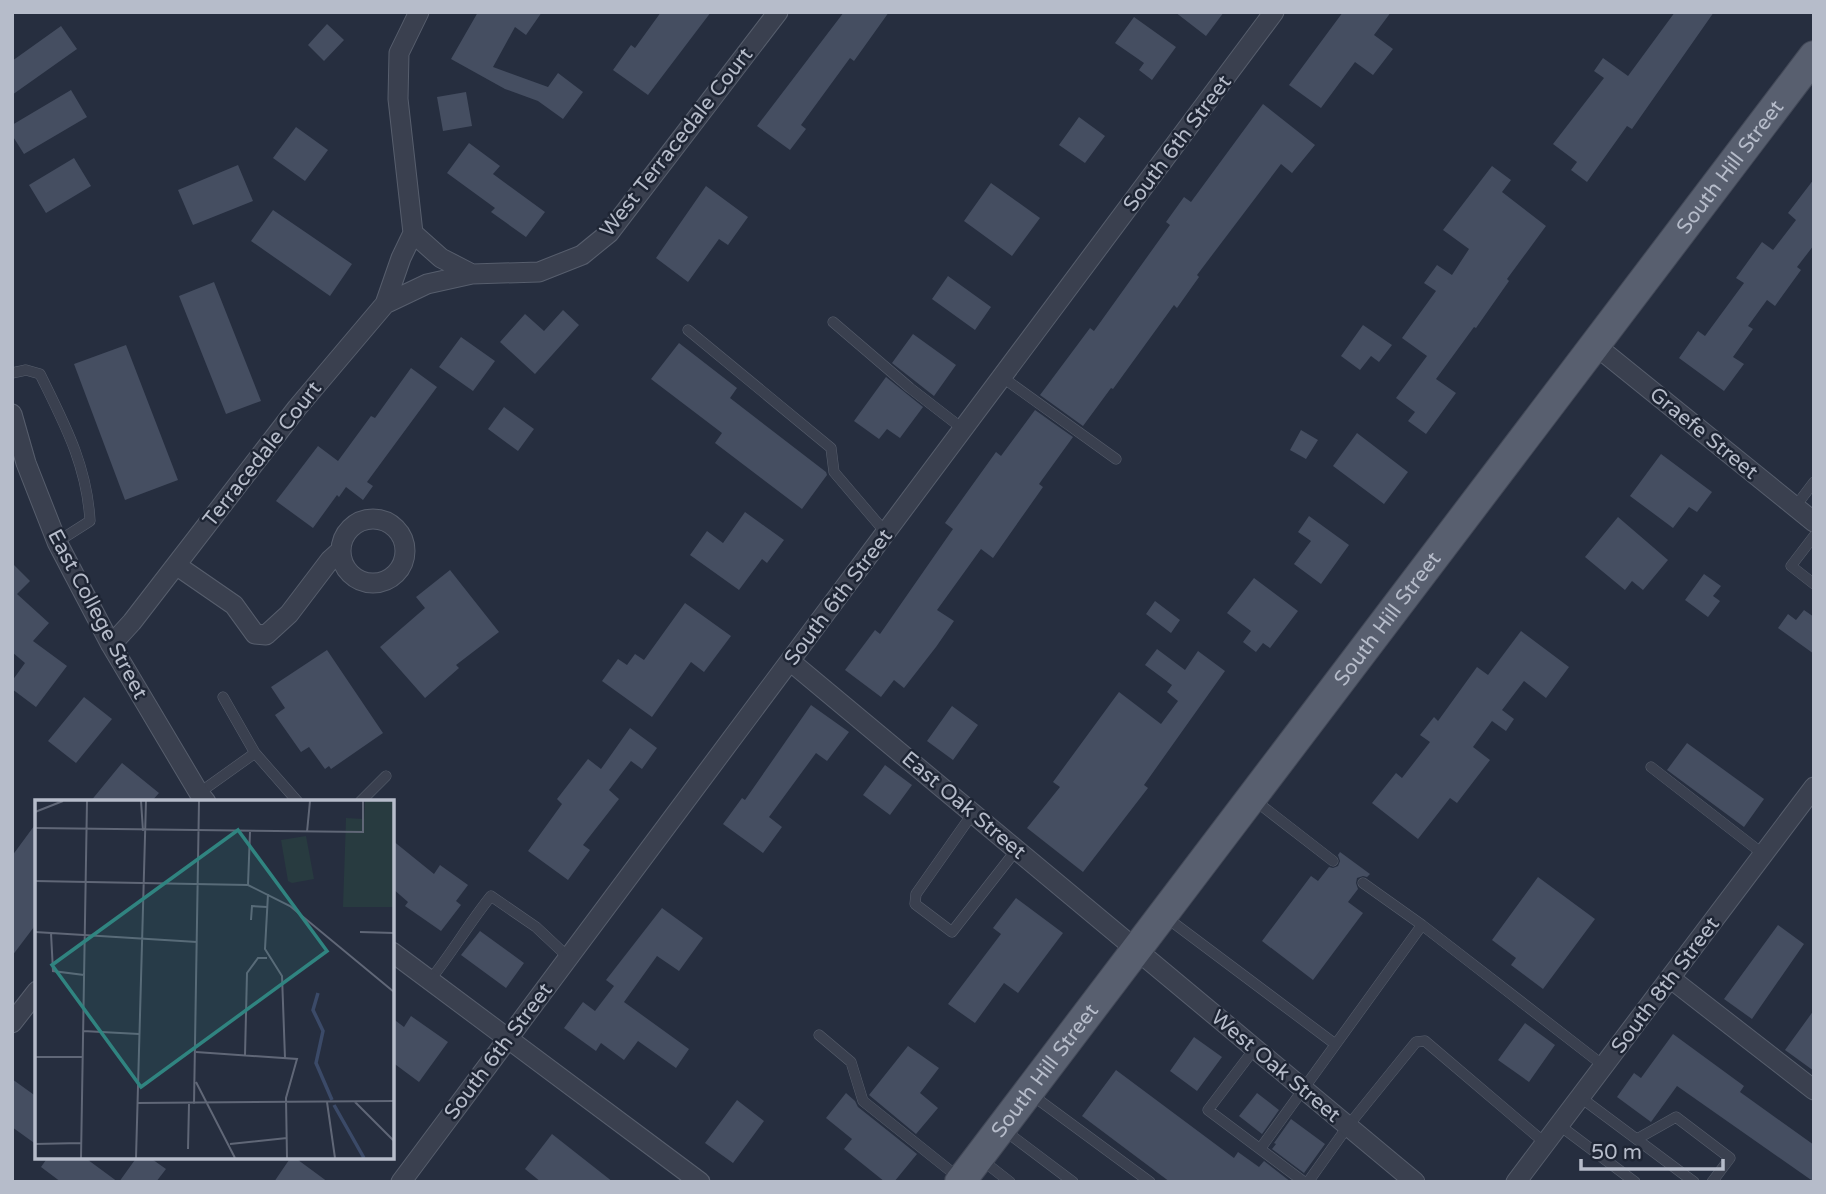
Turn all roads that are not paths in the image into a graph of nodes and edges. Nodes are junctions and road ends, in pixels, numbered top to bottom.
1 (419, 12) edge
2 (778, 12) edge
3 (1274, 12) edge
4 (1814, 56) edge
5 (413, 233) junction
6 (472, 274) junction
7 (385, 303) junction
8 (833, 322) dead end
9 (688, 330) dead end
10 (1595, 345) junction
11 (12, 373) edge
12 (1002, 377) junction
13 (12, 414) edge
14 (963, 429) junction
15 (1116, 459) dead end
16 (1814, 482) edge
17 (1795, 507) junction
18 (1814, 522) edge
19 (886, 533) junction
20 (1814, 536) edge
21 (57, 542) junction
22 (340, 551) dead end
23 (176, 565) junction
24 (1814, 584) edge
25 (111, 645) junction
26 (790, 661) junction
27 (223, 697) dead end
28 (255, 753) junction
29 (1651, 767) dead end
30 (386, 776) dead end
31 (1814, 787) edge
32 (1252, 798) junction
33 (197, 799) edge
34 (296, 800) edge
35 (362, 800) edge
36 (973, 813) junction
37 (1017, 849) junction
38 (1763, 854) junction
39 (1333, 861) dead end
40 (1363, 883) dead end
41 (1163, 915) junction
42 (1422, 925) junction
43 (1138, 950) junction
44 (394, 953) edge
45 (568, 957) junction
46 (1670, 978) junction
47 (430, 980) junction
48 (35, 994) edge
49 (12, 1023) edge
50 (819, 1035) dead end
51 (507, 1038) junction
52 (1335, 1044) junction
53 (1255, 1048) junction
54 (1604, 1066) junction
55 (1303, 1088) junction
56 (1814, 1090) edge
57 (1028, 1092) junction
58 (1580, 1097) junction
59 (1559, 1125) junction
60 (1348, 1126) junction
61 (1001, 1128) junction
62 (1637, 1139) junction
63 (1545, 1143) junction
64 (1260, 1149) junction
65 (967, 1173) edge
66 (1067, 1180) edge
67 (401, 1182) edge
68 (700, 1182) edge
69 (1010, 1182) edge
70 (1150, 1182) edge
71 (1306, 1182) edge
72 (1415, 1182) edge
73 (1516, 1182) edge
74 (1635, 1182) edge
75 (1694, 1182) edge
76 (1712, 1182) edge

1 - 5 street
2 - 6 street, West Terracedale Court
3 - 12 street, South 6th Street
4 - 10 main road, South Hill Street
5 - 6 street, West Terracedale Court
5 - 7 street, Terracedale Court
6 - 7 street
7 - 23 street, Terracedale Court
8 - 14 lane
9 - 19 lane
10 - 17 street, Graefe Street
10 - 32 main road, South Hill Street
11 - 21 lane
12 - 14 street, South 6th Street
12 - 15 lane
13 - 21 street, East College Street
14 - 19 street, South 6th Street
16 - 17 lane
17 - 18 street, Graefe Street
19 - 26 street, South 6th Street
20 - 24 lane
21 - 25 street, East College Street
22 - 23 street
23 - 25 street, Terracedale Court
25 - 33 street, East College Street
26 - 36 street, East Oak Street
26 - 45 street, South 6th Street
27 - 28 lane
28 - 33 lane
28 - 34 lane
29 - 38 lane
30 - 35 lane
31 - 38 street, South 8th Street
32 - 39 lane
32 - 41 main road, South Hill Street
36 - 37 street, East Oak Street
36 - 37 lane
37 - 43 street, East Oak Street
38 - 46 street, South 8th Street
40 - 42 lane
41 - 43 main road, South Hill Street
41 - 52 lane
42 - 52 lane
42 - 54 lane
43 - 53 street, West Oak Street
43 - 57 main road, South Hill Street
44 - 47 street
45 - 47 lane
45 - 51 street, South 6th Street
46 - 54 street, South 8th Street
46 - 56 street
47 - 51 street
48 - 49 street
50 - 65 lane
51 - 67 street, South 6th Street
51 - 68 street
52 - 55 lane
53 - 55 street, West Oak Street
53 - 64 lane
54 - 58 street, South 8th Street
55 - 60 street, West Oak Street
55 - 64 lane
57 - 61 main road, South Hill Street
57 - 70 lane
58 - 59 street, South 8th Street
58 - 62 lane
59 - 63 street, South 8th Street
59 - 74 lane
60 - 63 lane
60 - 71 lane
60 - 72 street, West Oak Street
61 - 65 main road, South Hill Street
61 - 66 lane
62 - 75 lane
62 - 76 lane
63 - 73 street, South 8th Street
64 - 71 lane
65 - 69 lane

